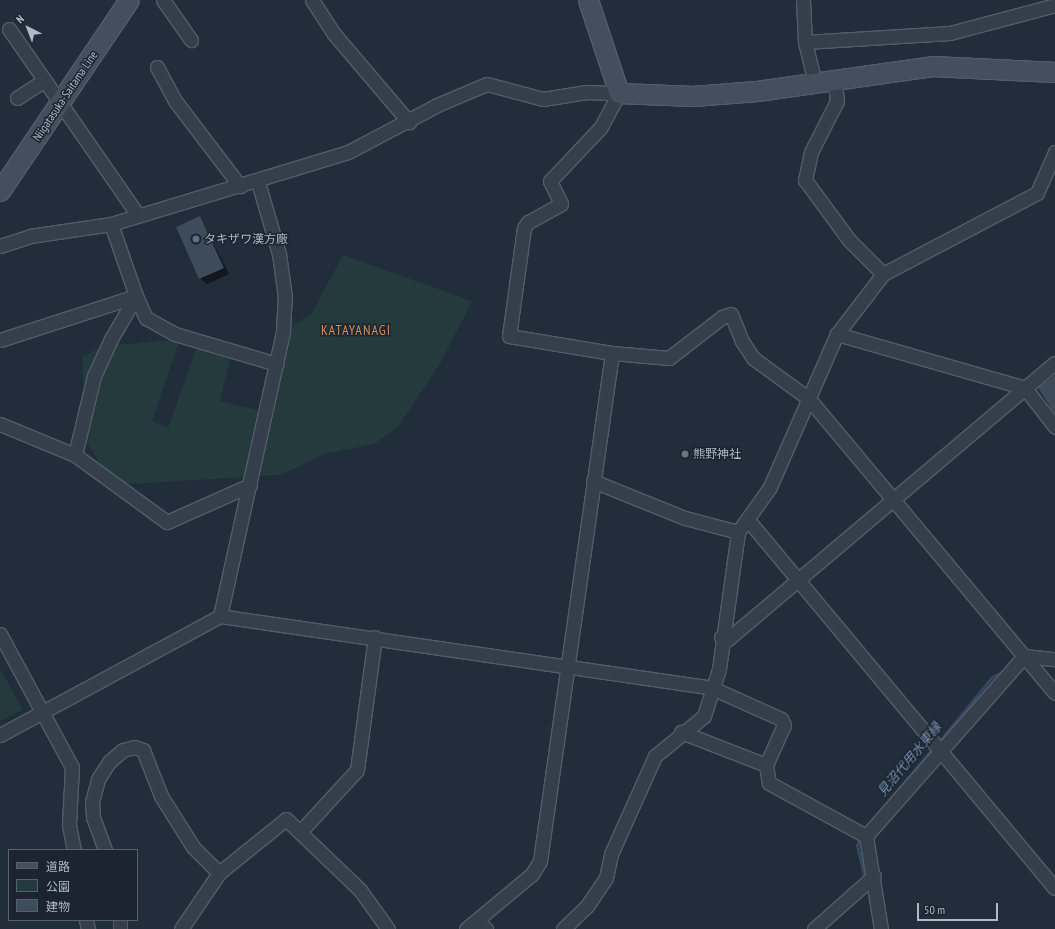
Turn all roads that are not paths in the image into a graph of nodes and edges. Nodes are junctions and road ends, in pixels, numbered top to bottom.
1 (129, 0) edge
2 (163, 0) edge
3 (313, 0) edge
4 (588, 0) edge
5 (803, 0) edge
6 (1055, 5) edge
7 (9, 30) dead end
8 (191, 40) dead end
9 (805, 42) junction
10 (157, 67) dead end
11 (1055, 72) edge
12 (45, 80) junction
13 (835, 80) junction
14 (815, 83) junction
15 (619, 93) junction
16 (17, 98) dead end
17 (61, 103) junction
18 (409, 122) junction
19 (1055, 152) edge
20 (258, 182) junction
21 (240, 186) junction
22 (0, 191) edge
23 (138, 215) junction
24 (111, 224) junction
25 (0, 246) edge
26 (883, 274) junction
27 (136, 296) junction
28 (837, 334) junction
29 (0, 340) edge
30 (612, 353) junction
31 (1055, 363) edge
32 (277, 364) junction
33 (1025, 388) junction
34 (808, 399) junction
35 (0, 424) edge
36 (1055, 427) edge
37 (75, 455) junction
38 (593, 480) junction
39 (250, 485) junction
40 (892, 499) junction
41 (748, 520) junction
42 (738, 532) junction
43 (796, 579) junction
44 (220, 616) junction
45 (0, 634) edge
46 (375, 637) junction
47 (721, 637) junction
48 (1024, 656) junction
49 (1055, 660) edge
50 (566, 668) junction
51 (712, 688) junction
52 (1055, 693) edge
53 (42, 711) junction
54 (680, 732) junction
55 (0, 734) edge
56 (938, 752) junction
57 (766, 765) junction
58 (300, 832) junction
59 (866, 836) junction
60 (74, 849) edge
61 (105, 849) edge
62 (219, 873) junction
63 (874, 876) junction
64 (1055, 888) edge
65 (481, 924) edge
66 (181, 929) edge
67 (388, 929) edge
68 (466, 929) edge
69 (563, 929) edge
70 (814, 929) edge
71 (881, 929) edge

1 - 17 street, Niigatasuka-Saitama Line
2 - 8 street
3 - 18 street
4 - 15 street
5 - 9 street
6 - 9 street
7 - 12 street
9 - 14 street
10 - 21 street
11 - 13 street
12 - 16 street
12 - 17 street
13 - 14 street
13 - 26 street
14 - 15 street
15 - 18 street
15 - 30 street
17 - 22 street, Niigatasuka-Saitama Line
17 - 23 street
18 - 20 street
19 - 26 street
20 - 21 street
20 - 32 street
21 - 23 street
23 - 24 street
24 - 25 street
24 - 27 street
26 - 28 street
27 - 29 street
27 - 32 street
27 - 37 street
28 - 33 street
28 - 34 street
30 - 34 street
30 - 38 street
31 - 33 street
32 - 39 street
33 - 36 street
33 - 40 street
34 - 40 street
34 - 41 street
35 - 37 street
37 - 39 street
38 - 42 street
38 - 50 street
39 - 44 street
40 - 43 street
40 - 48 street
41 - 42 street
41 - 43 street
42 - 47 street
43 - 47 street
43 - 56 street
44 - 46 street
44 - 53 street
45 - 53 street
46 - 50 street
46 - 58 street
47 - 51 street
48 - 49 street
48 - 52 street
48 - 56 street
50 - 51 street
50 - 65 street
51 - 54 street
51 - 57 street
53 - 55 street
53 - 60 street
54 - 57 street
54 - 69 street
56 - 59 street
56 - 64 street
57 - 59 street
58 - 62 street
58 - 67 street
59 - 63 street
61 - 62 street
62 - 66 street
63 - 70 street
63 - 71 street
65 - 68 street

